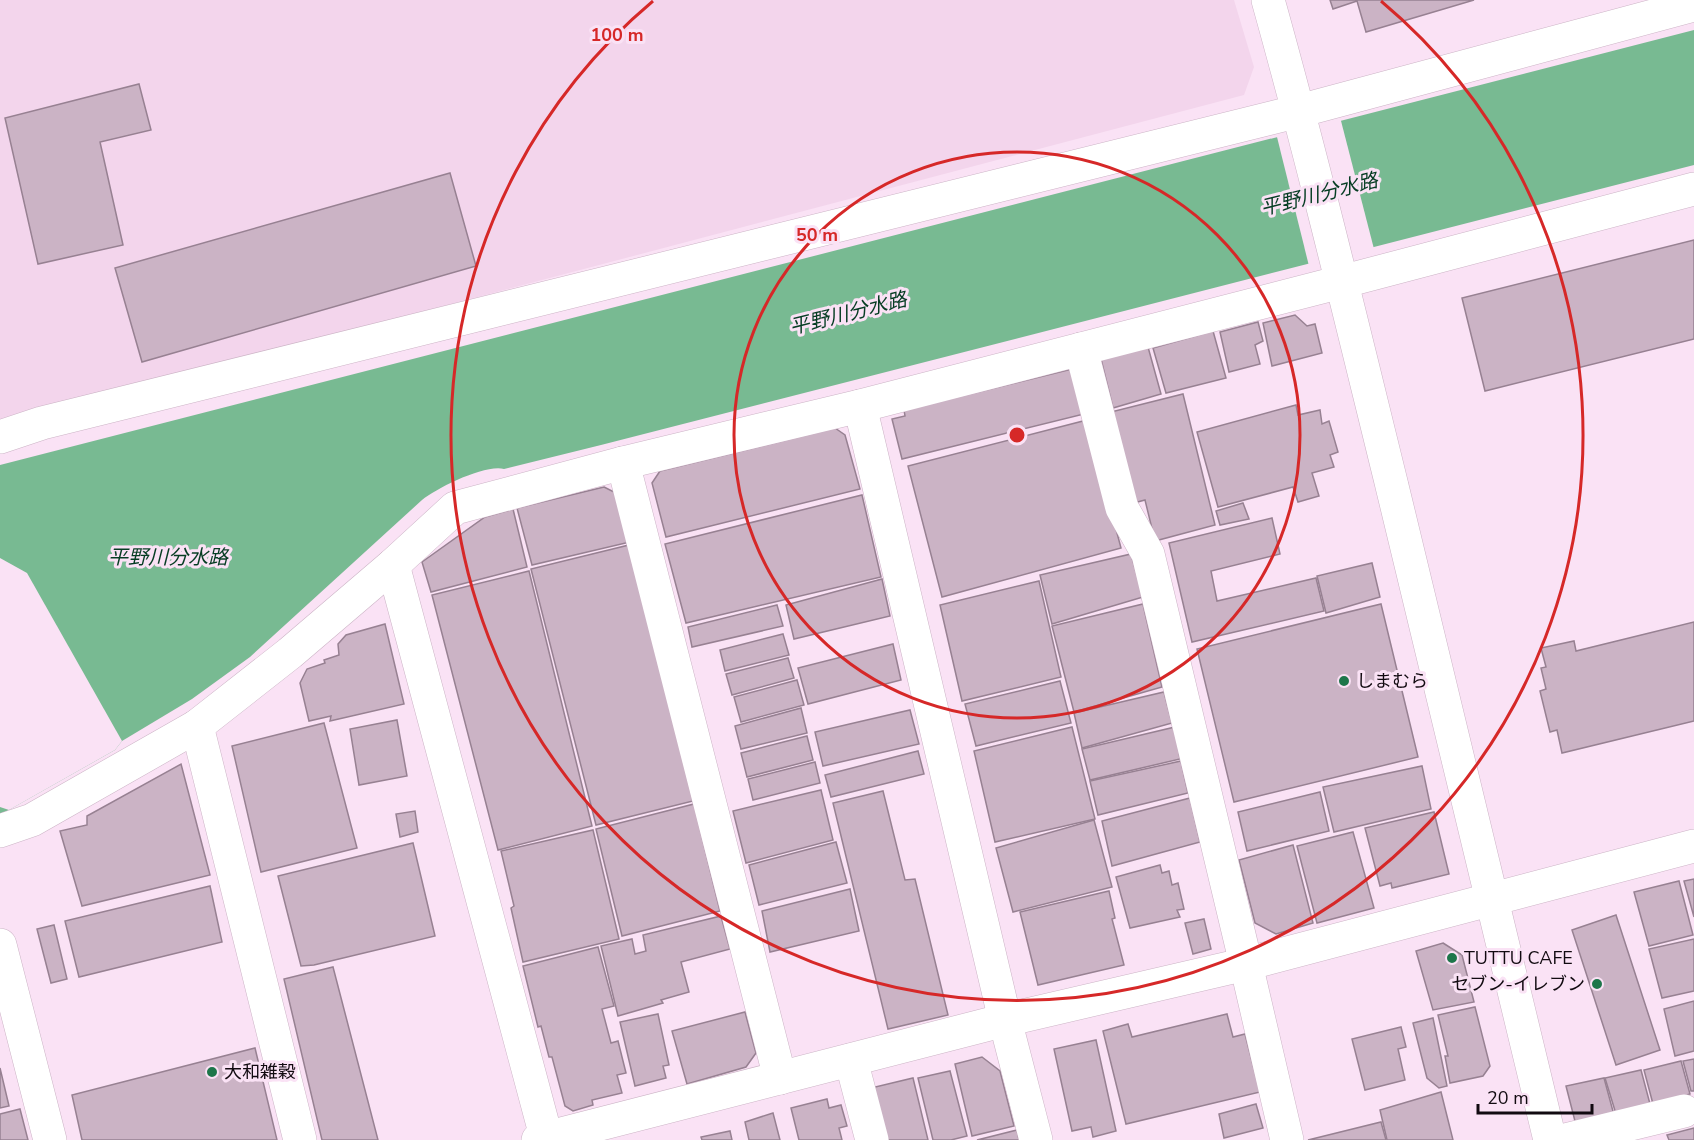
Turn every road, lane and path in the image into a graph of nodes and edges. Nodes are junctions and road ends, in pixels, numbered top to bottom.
1 (1269, 0) edge
2 (1694, 5) edge
3 (1301, 117) junction
4 (1694, 189) edge
5 (1339, 272) junction
6 (1081, 349) junction
7 (860, 406) junction
8 (0, 436) edge
9 (622, 463) junction
10 (393, 565) junction
11 (197, 726) junction
12 (0, 831) edge
13 (1694, 846) edge
14 (1493, 900) junction
15 (0, 945) edge
16 (1246, 964) junction
17 (1005, 1020) junction
18 (11, 1037) edge
19 (851, 1060) junction
20 (780, 1078) junction
21 (1684, 1111) dead end
22 (544, 1139) edge
23 (50, 1140) edge
24 (300, 1140) edge
25 (872, 1140) edge
26 (1036, 1140) edge
27 (1287, 1140) edge
28 (1550, 1140) edge
29 (1565, 1140) edge

1 - 3 street
2 - 3 street
3 - 5 street
3 - 8 street
4 - 5 street
5 - 6 street
5 - 14 street
6 - 7 street
6 - 16 street
7 - 9 street
7 - 17 street
9 - 10 street
9 - 20 street
10 - 11 street
10 - 22 street
11 - 12 street
11 - 24 street
13 - 14 street
14 - 16 street
14 - 28 street
15 - 18 street
16 - 17 street
16 - 27 street
17 - 19 street
17 - 26 street
18 - 23 street
19 - 20 street
19 - 25 street
20 - 22 street
21 - 29 street

